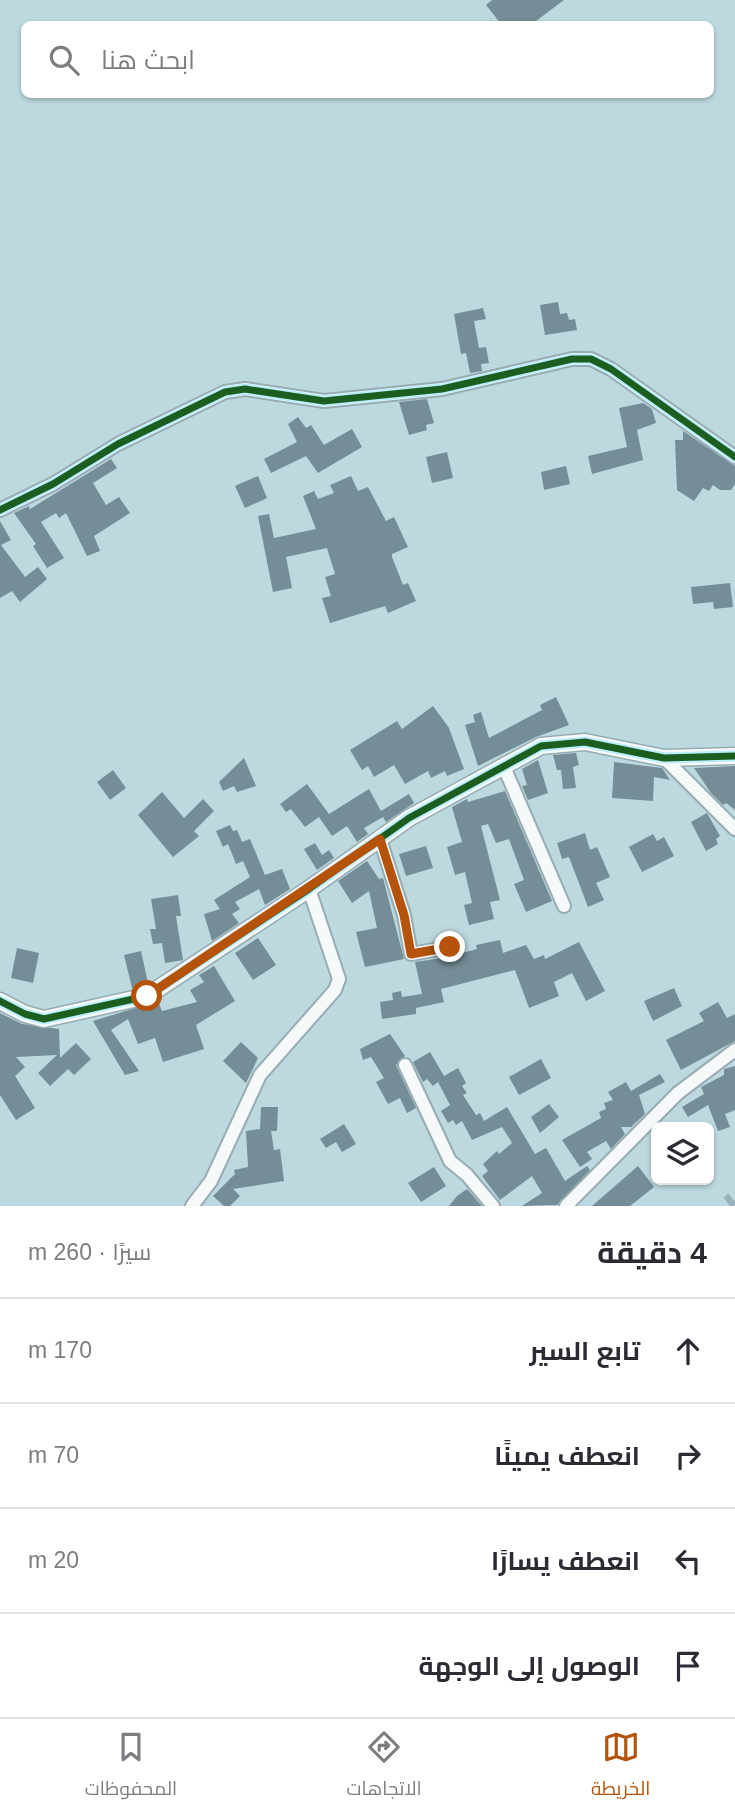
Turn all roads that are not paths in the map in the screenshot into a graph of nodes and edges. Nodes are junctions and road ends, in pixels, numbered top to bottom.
1 (735, 457) edge
2 (0, 510) edge
3 (735, 756) edge
4 (664, 758) junction
5 (504, 767) junction
6 (735, 828) edge
7 (380, 839) junction
8 (310, 889) junction
9 (564, 906) dead end
10 (450, 947) dead end
11 (0, 1001) edge
12 (735, 1050) edge
13 (405, 1065) dead end
14 (192, 1206) edge
15 (493, 1206) edge
16 (566, 1206) edge

1 - 2 street
3 - 4 street
4 - 5 street
4 - 6 street
5 - 7 street
5 - 9 street
7 - 8 street
7 - 10 street
8 - 11 street
8 - 14 street
12 - 16 street
13 - 15 street

